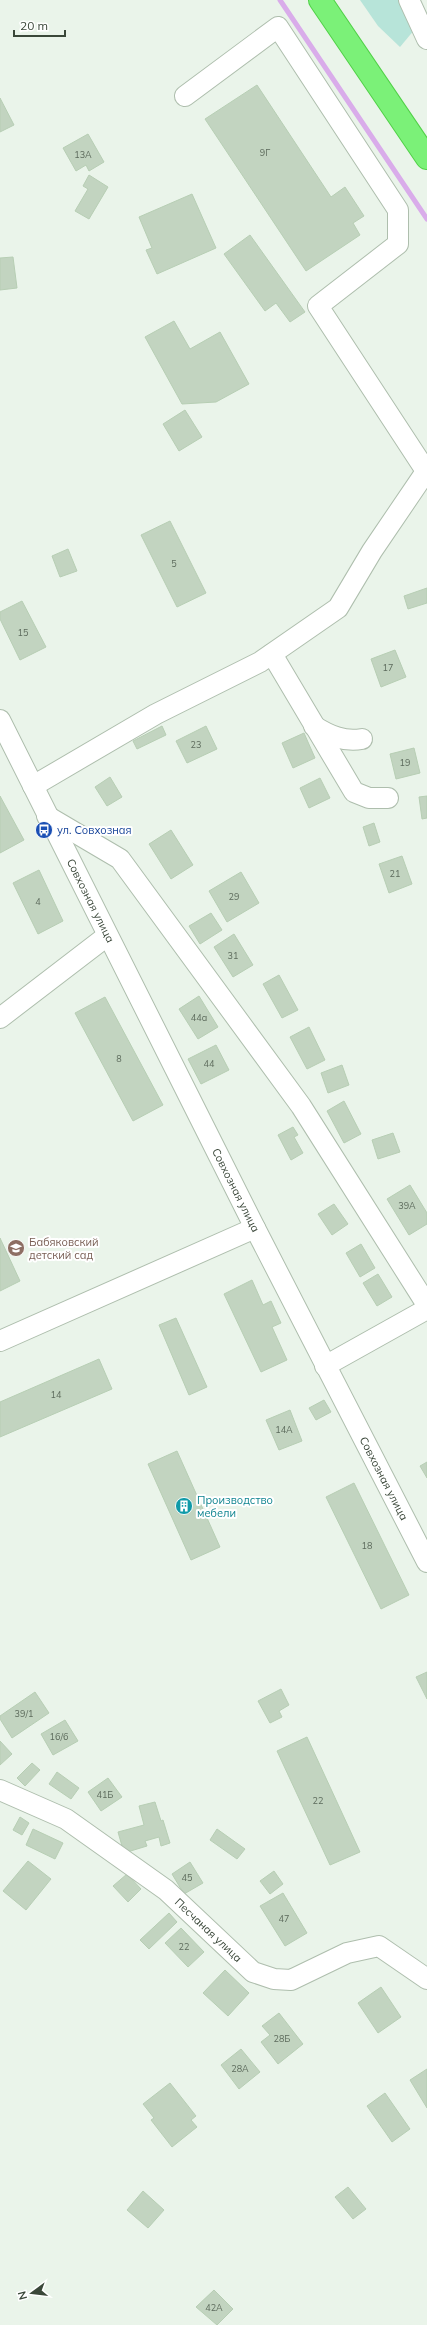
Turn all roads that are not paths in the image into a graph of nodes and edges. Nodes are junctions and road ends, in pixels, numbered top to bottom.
1 (320, 0) edge
2 (409, 0) edge
3 (427, 39) edge
4 (185, 96) dead end
5 (427, 158) edge
6 (427, 471) edge
7 (272, 654) junction
8 (0, 720) edge
9 (314, 726) junction
10 (362, 740) dead end
11 (33, 786) junction
12 (388, 798) dead end
13 (47, 816) junction
14 (107, 936) junction
15 (0, 1018) edge
16 (255, 1228) junction
17 (427, 1305) edge
18 (427, 1309) edge
19 (0, 1341) edge
20 (325, 1366) junction
21 (427, 1562) edge
22 (0, 1790) edge
23 (427, 1979) edge

1 - 5 highway
2 - 3 street
4 - 6 street
6 - 7 street
7 - 9 street
7 - 11 street
8 - 11 street, Совхозная улица
9 - 10 street
9 - 12 street
11 - 13 street, Совхозная улица
13 - 14 street, Совхозная улица
13 - 17 street
14 - 15 street
14 - 16 street, Совхозная улица
16 - 19 street
16 - 20 street, Совхозная улица
18 - 20 street
20 - 21 street, Совхозная улица
22 - 23 street, Песчаная улица

